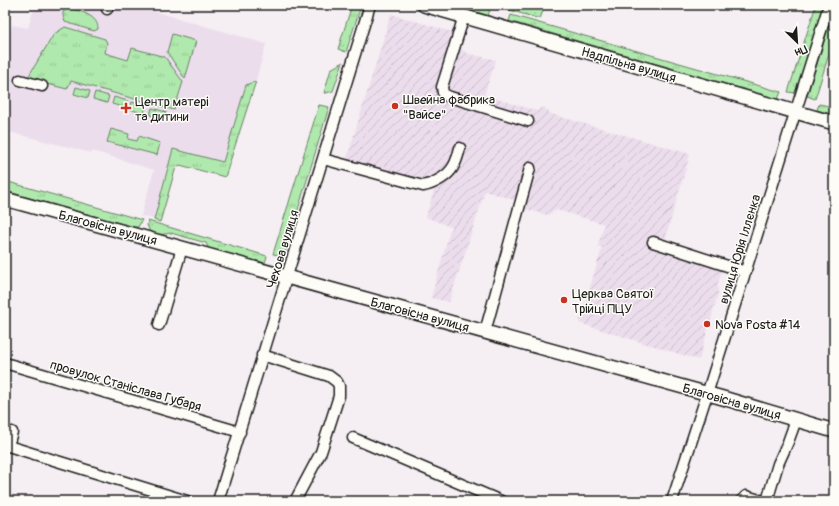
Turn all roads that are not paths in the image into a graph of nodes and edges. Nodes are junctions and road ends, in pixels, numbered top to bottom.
1 (370, 5) edge
2 (424, 5) edge
3 (829, 5) edge
4 (438, 7) edge
5 (464, 16) junction
6 (20, 80) dead end
7 (42, 86) dead end
8 (796, 113) junction
9 (528, 121) dead end
10 (834, 123) edge
11 (460, 148) dead end
12 (323, 159) junction
13 (530, 168) dead end
14 (5, 199) edge
15 (653, 242) dead end
16 (182, 248) junction
17 (746, 272) junction
18 (287, 278) junction
19 (159, 325) dead end
20 (485, 332) junction
21 (262, 355) junction
22 (5, 363) edge
23 (707, 394) junction
24 (796, 420) junction
25 (834, 431) edge
26 (12, 432) dead end
27 (240, 432) junction
28 (353, 438) dead end
29 (6, 445) edge
30 (187, 501) edge
31 (218, 501) edge
32 (295, 501) edge
33 (501, 501) edge
34 (672, 501) edge
35 (741, 501) edge
36 (763, 501) edge
37 (767, 501) edge

1 - 12 street, Чехова вулиця
2 - 4 main road, Надпільна вулиця
3 - 8 street, вулиця Юрія Іллєнка
4 - 5 main road, Надпільна вулиця
5 - 8 main road, Надпільна вулиця
5 - 9 street
6 - 7 street
8 - 10 main road, Надпільна вулиця
8 - 17 street, вулиця Юрія Іллєнка
11 - 12 street
12 - 18 street, Чехова вулиця
13 - 20 street
14 - 16 main road, Благовісна вулиця
15 - 17 street
16 - 18 main road, Благовісна вулиця
16 - 19 street
17 - 23 street, вулиця Юрія Іллєнка
18 - 20 main road, Благовісна вулиця
18 - 21 street, Чехова вулиця
20 - 23 main road, Благовісна вулиця
21 - 27 street, Чехова вулиця
21 - 32 street
22 - 27 street, провулок Станіслава Губаря
23 - 24 main road, Благовісна вулиця
23 - 34 street, вулиця Юрія Іллєнка
24 - 25 main road, Благовісна вулиця
24 - 37 street
26 - 29 street
27 - 31 street, Чехова вулиця
28 - 33 street
29 - 30 street
35 - 36 street

